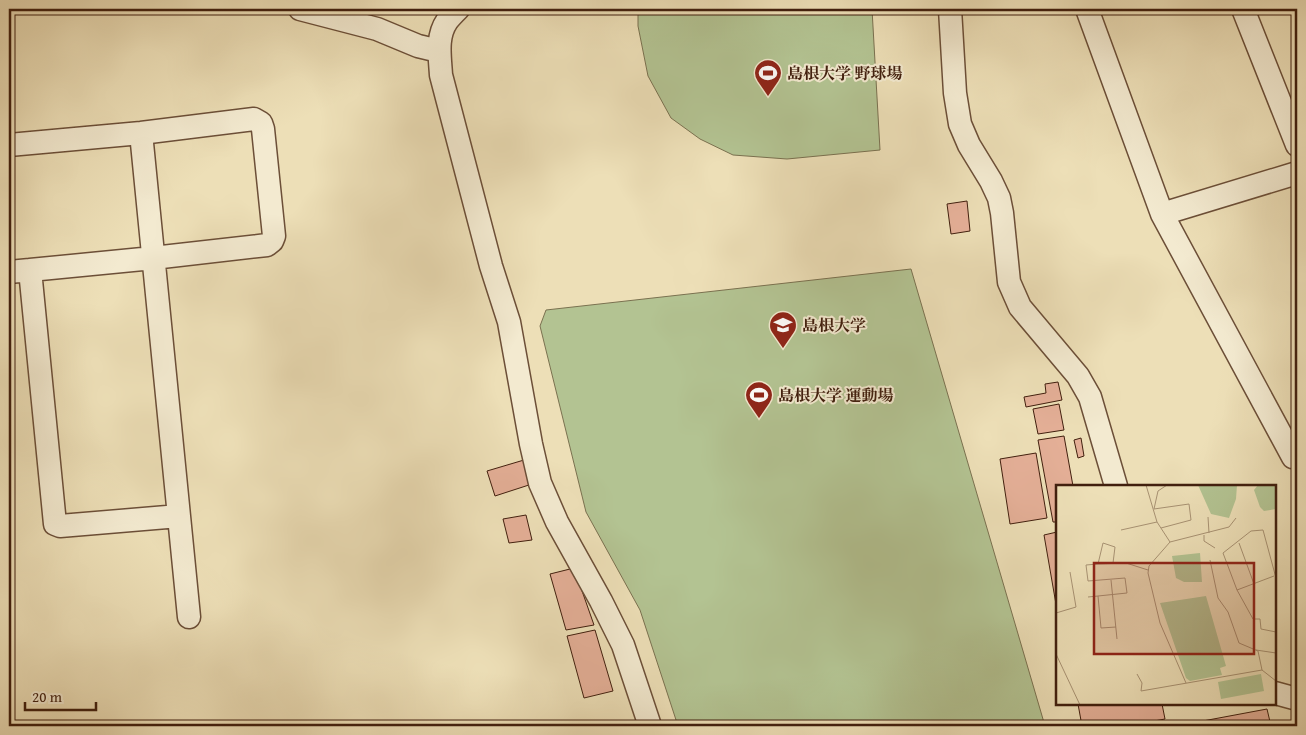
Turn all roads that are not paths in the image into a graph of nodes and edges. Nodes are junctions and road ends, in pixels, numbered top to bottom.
1 (300, 9) edge
2 (458, 9) edge
3 (950, 9) edge
4 (1087, 9) edge
5 (1243, 9) edge
6 (439, 51) junction
7 (140, 133) junction
8 (9, 145) edge
9 (1297, 145) edge
10 (1297, 173) edge
11 (1162, 214) junction
12 (153, 258) junction
13 (20, 271) edge
14 (1297, 457) edge
15 (1116, 485) edge
16 (178, 516) junction
17 (189, 617) dead end
18 (1276, 693) edge
19 (1297, 699) edge
20 (650, 726) edge

1 - 6 street
2 - 6 street
3 - 15 street
4 - 11 street
5 - 9 street
6 - 20 street
7 - 8 street
7 - 12 street
7 - 12 street
10 - 11 street
11 - 14 street
12 - 13 street
12 - 16 street
13 - 16 street
16 - 17 street
18 - 19 street

